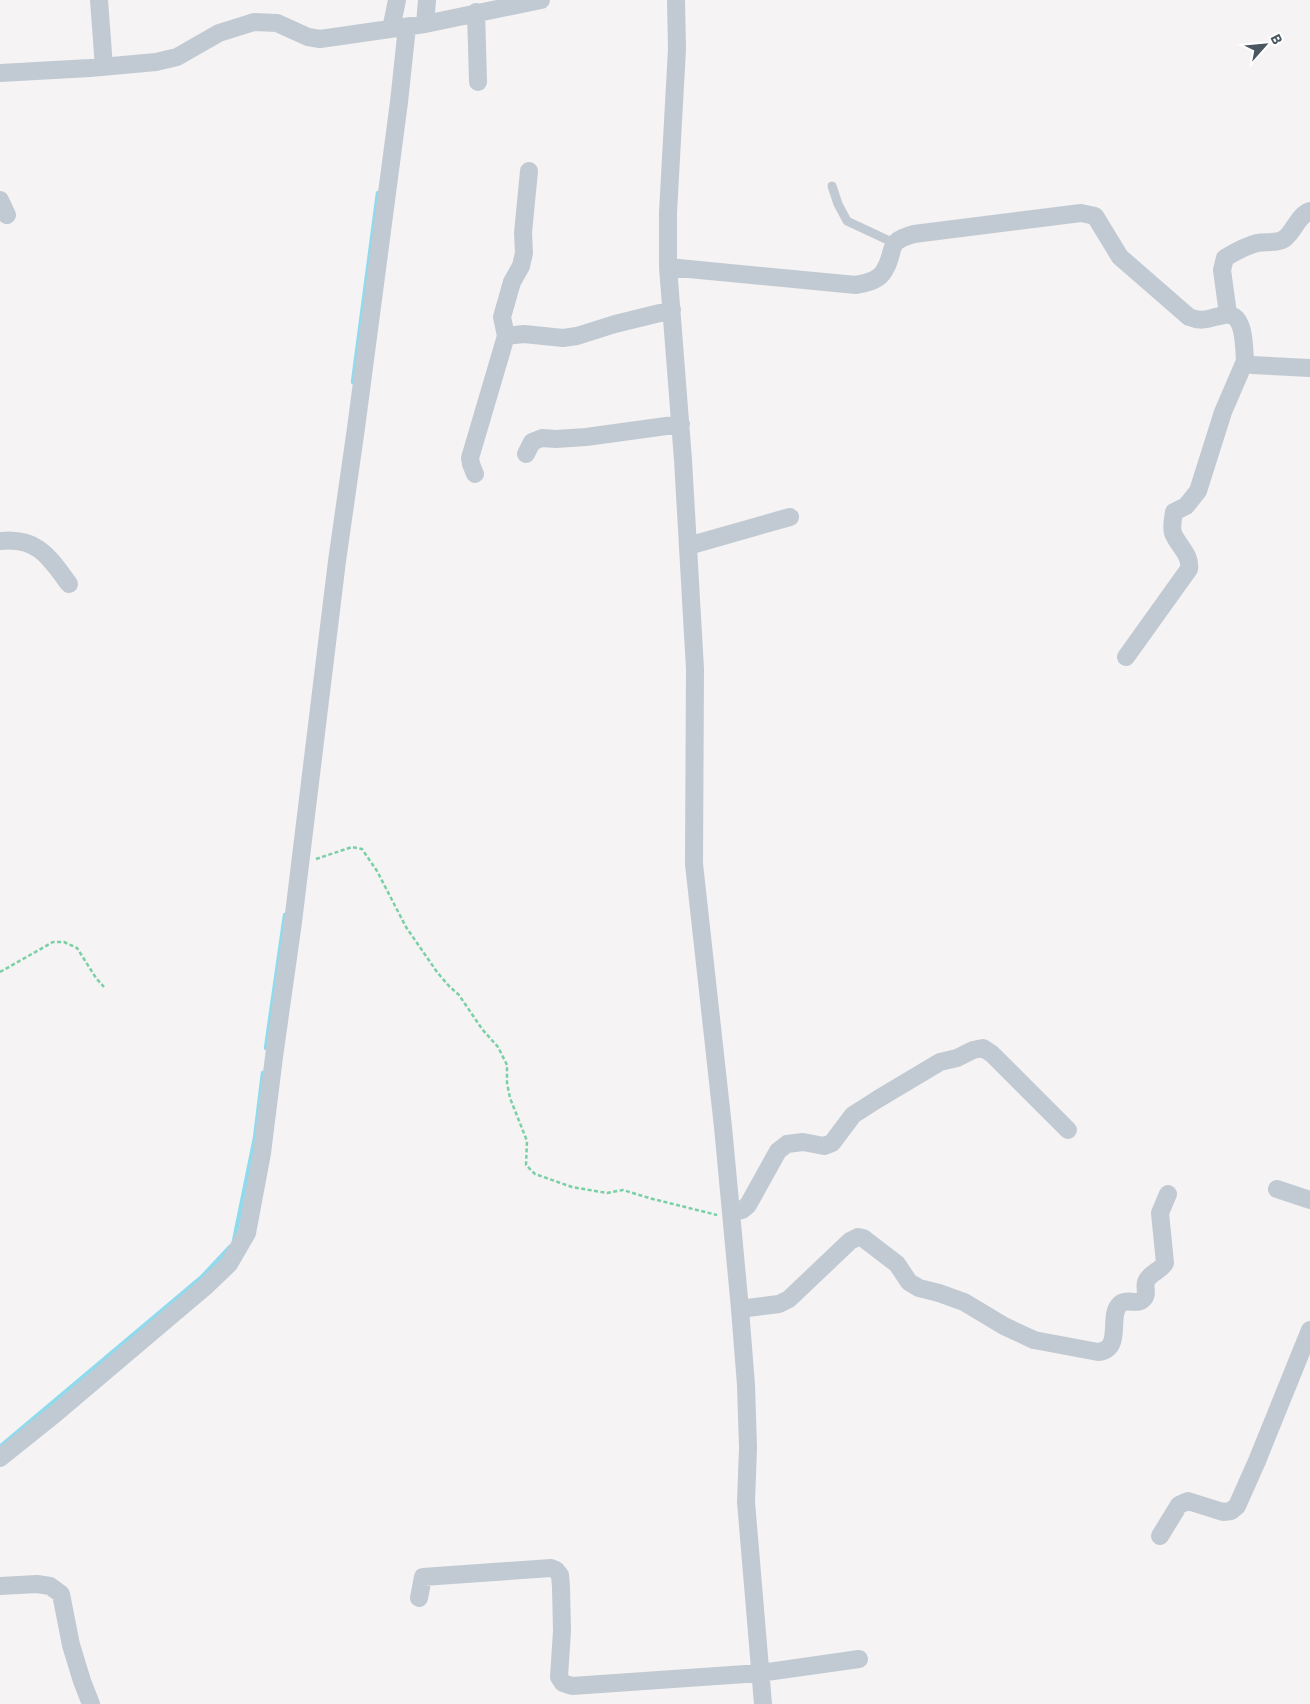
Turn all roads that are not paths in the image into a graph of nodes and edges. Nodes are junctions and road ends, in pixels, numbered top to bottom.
1 (99, 0) edge
2 (397, 0) edge
3 (427, 0) edge
4 (541, 0) edge
5 (676, 0) edge
6 (476, 12) junction
7 (425, 24) junction
8 (399, 28) junction
9 (104, 67) junction
10 (0, 74) edge
11 (478, 82) dead end
12 (529, 171) dead end
13 (832, 186) dead end
14 (1310, 211) edge
15 (894, 243) junction
16 (668, 267) junction
17 (672, 310) junction
18 (1228, 314) junction
19 (506, 336) junction
20 (1245, 360) junction
21 (1310, 368) edge
22 (681, 424) junction
23 (526, 454) dead end
24 (476, 474) dead end
25 (790, 517) dead end
26 (0, 541) edge
27 (688, 546) junction
28 (70, 584) dead end
29 (1126, 657) dead end
30 (1068, 1130) dead end
31 (1277, 1189) dead end
32 (1168, 1194) dead end
33 (1310, 1200) edge
34 (732, 1216) junction
35 (740, 1309) junction
36 (1310, 1330) edge
37 (0, 1458) edge
38 (1160, 1536) dead end
39 (0, 1586) edge
40 (419, 1598) dead end
41 (859, 1659) dead end
42 (760, 1673) junction
43 (91, 1704) edge
44 (763, 1704) edge

1 - 9 street
2 - 8 street
3 - 7 street
4 - 6 street
5 - 16 street
6 - 7 street
6 - 11 street
7 - 8 street
8 - 9 street
8 - 37 street
9 - 10 street
12 - 19 street
13 - 15 lane
14 - 18 street
15 - 16 street
15 - 18 street
16 - 17 street
17 - 19 street
17 - 22 street
18 - 20 street
19 - 24 street
20 - 21 street
20 - 29 street
22 - 23 street
22 - 27 street
25 - 27 street
26 - 28 street
27 - 34 street
30 - 34 street
31 - 33 street
32 - 35 street
34 - 35 street
35 - 42 street
36 - 38 street
39 - 43 street
40 - 42 street
41 - 42 street
42 - 44 street

